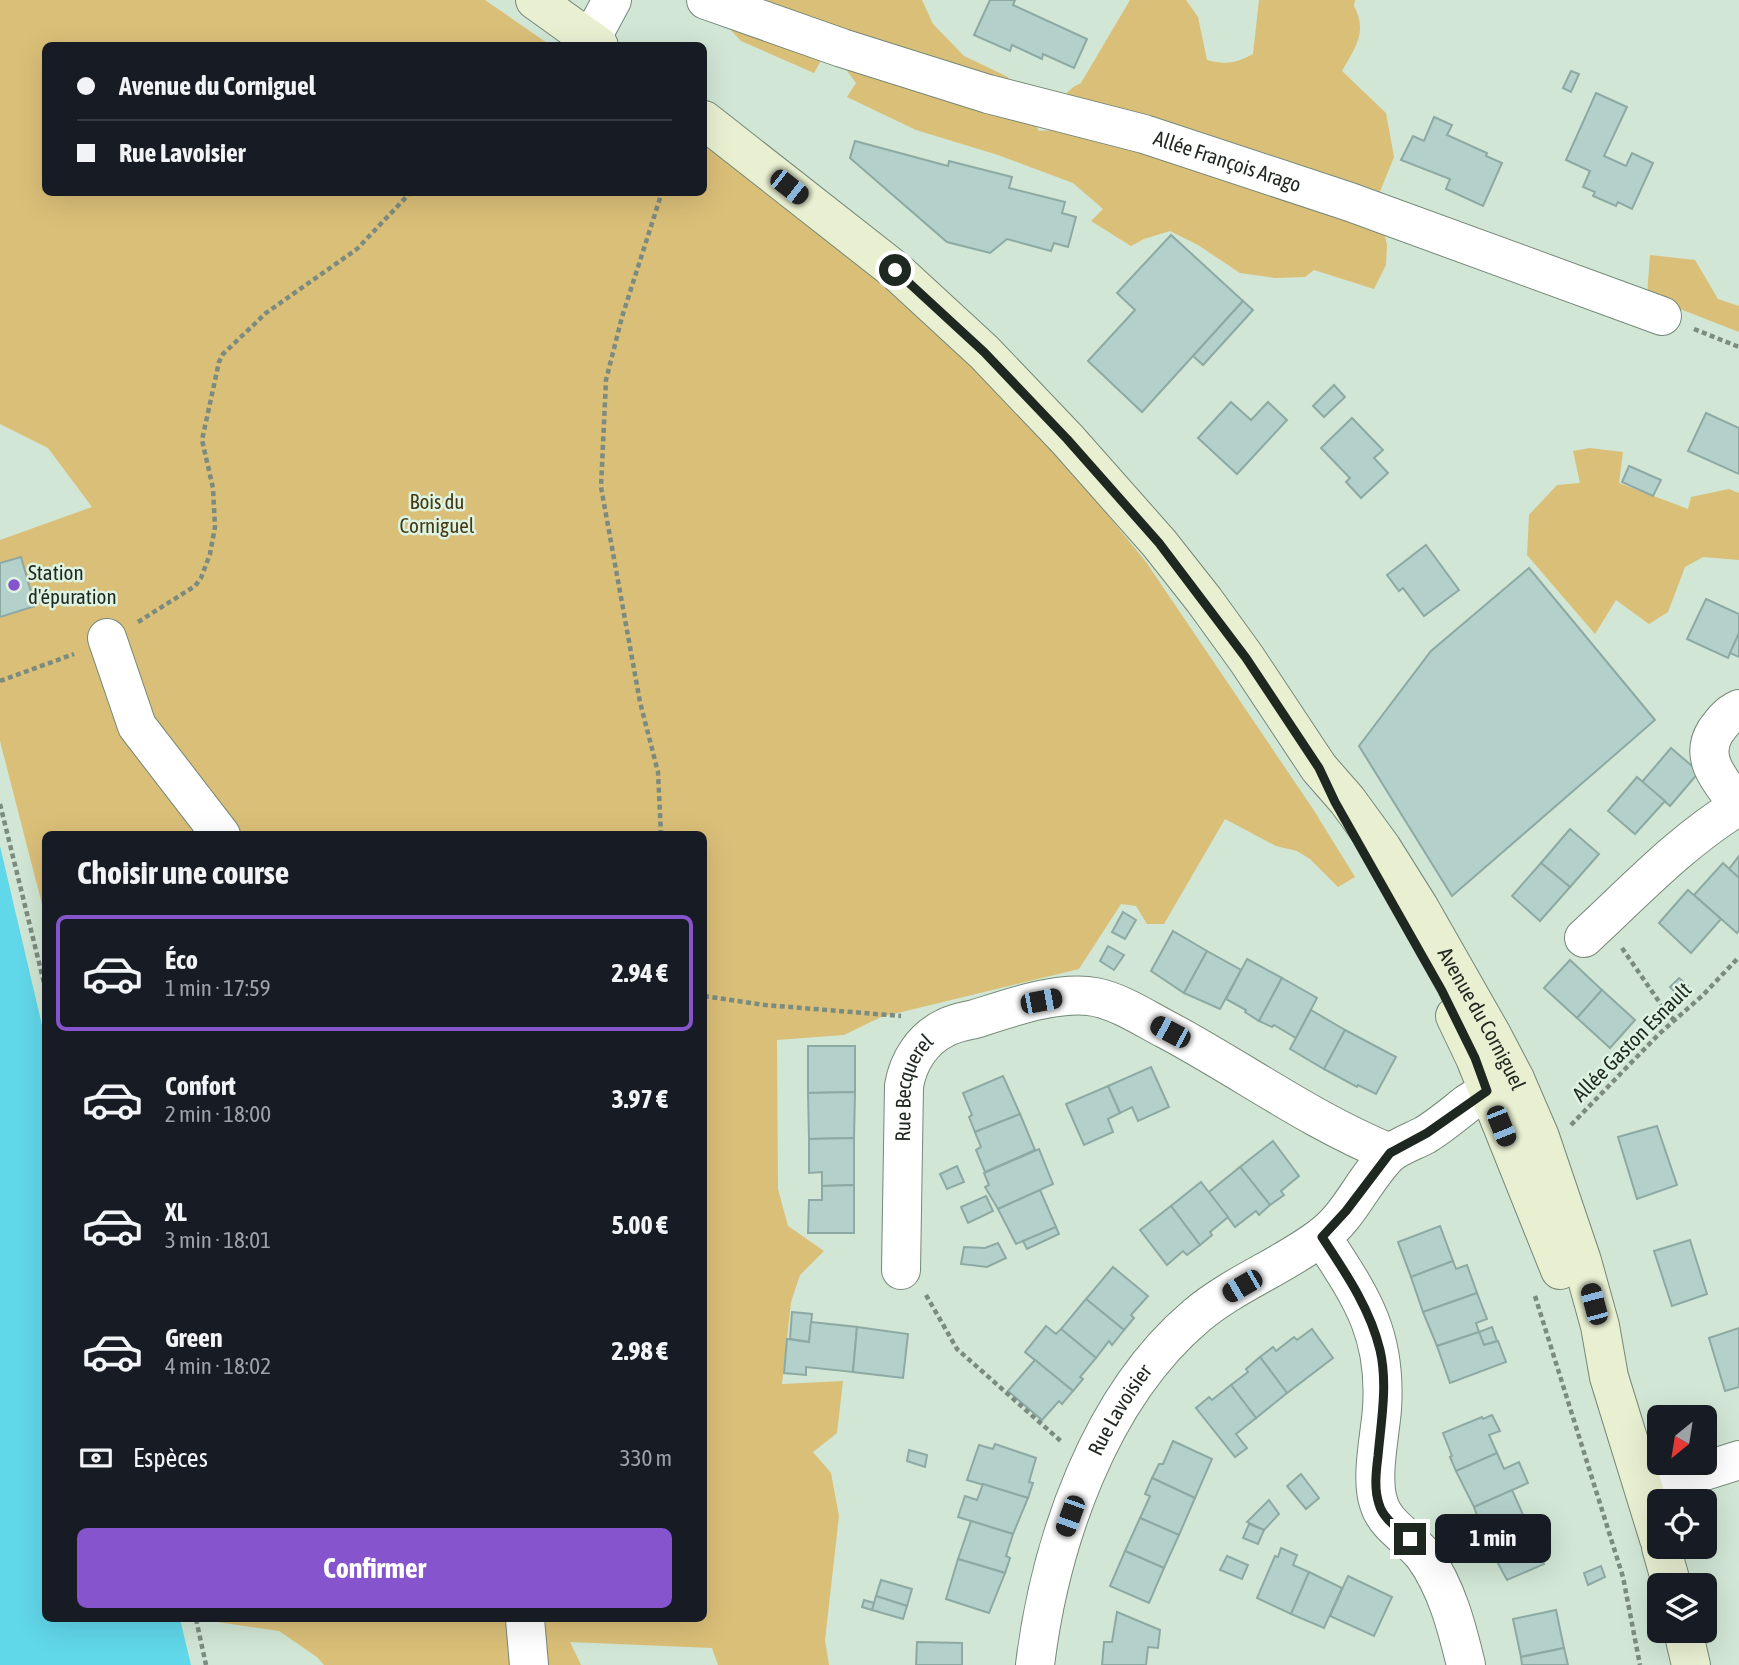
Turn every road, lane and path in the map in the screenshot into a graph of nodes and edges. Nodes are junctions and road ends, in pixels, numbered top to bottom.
1 (612, 0) edge
2 (706, 0) edge
3 (545, 3) edge
4 (595, 42) edge
5 (707, 122) edge
6 (407, 196) edge
7 (661, 196) edge
8 (1662, 316) joint
9 (1739, 347) edge
10 (107, 638) junction
11 (0, 681) edge
12 (1739, 709) edge
13 (0, 803) edge
14 (218, 831) edge
15 (661, 831) edge
16 (1593, 929) joint
17 (1739, 957) edge
18 (42, 975) edge
19 (707, 996) edge
20 (912, 1017) dead end
21 (1675, 1020) junction
22 (1501, 1085) junction
23 (1524, 1126) junction
24 (1427, 1133) junction
25 (1390, 1153) junction
26 (1322, 1237) junction
27 (901, 1270) joint
28 (1534, 1294) dead end
29 (1739, 1460) edge
30 (1090, 1467) junction
31 (1645, 1490) junction
32 (1647, 1497) edge
33 (197, 1622) edge
34 (525, 1622) edge
35 (1686, 1643) edge
36 (206, 1665) edge
37 (529, 1665) edge
38 (1035, 1665) edge
39 (1466, 1665) edge
40 (1640, 1665) edge
41 (1691, 1665) edge

1 - 4 street
2 - 8 street, Allée François Arago
3 - 4 street
5 - 22 street, Avenue du Corniguel
6 - 10 path
7 - 15 path
8 - 9 path
10 - 11 path
10 - 14 street
12 - 16 street
13 - 18 path
16 - 21 path
17 - 21 path, Allée Gaston Esnault
19 - 20 path
21 - 23 path, Allée Gaston Esnault
22 - 23 street, Avenue du Corniguel
22 - 24 street, Rue Lavoisier
23 - 24 street, Rue Lavoisier
23 - 31 street, Avenue du Corniguel
24 - 25 street, Rue Lavoisier
25 - 26 street, Rue Lavoisier
25 - 27 street, Rue Becquerel
26 - 30 street, Rue Lavoisier
26 - 39 street
27 - 30 path
28 - 40 path
29 - 31 street
30 - 38 street, Rue Lavoisier
31 - 32 street, Avenue du Corniguel
33 - 36 path
34 - 37 street
35 - 41 street

